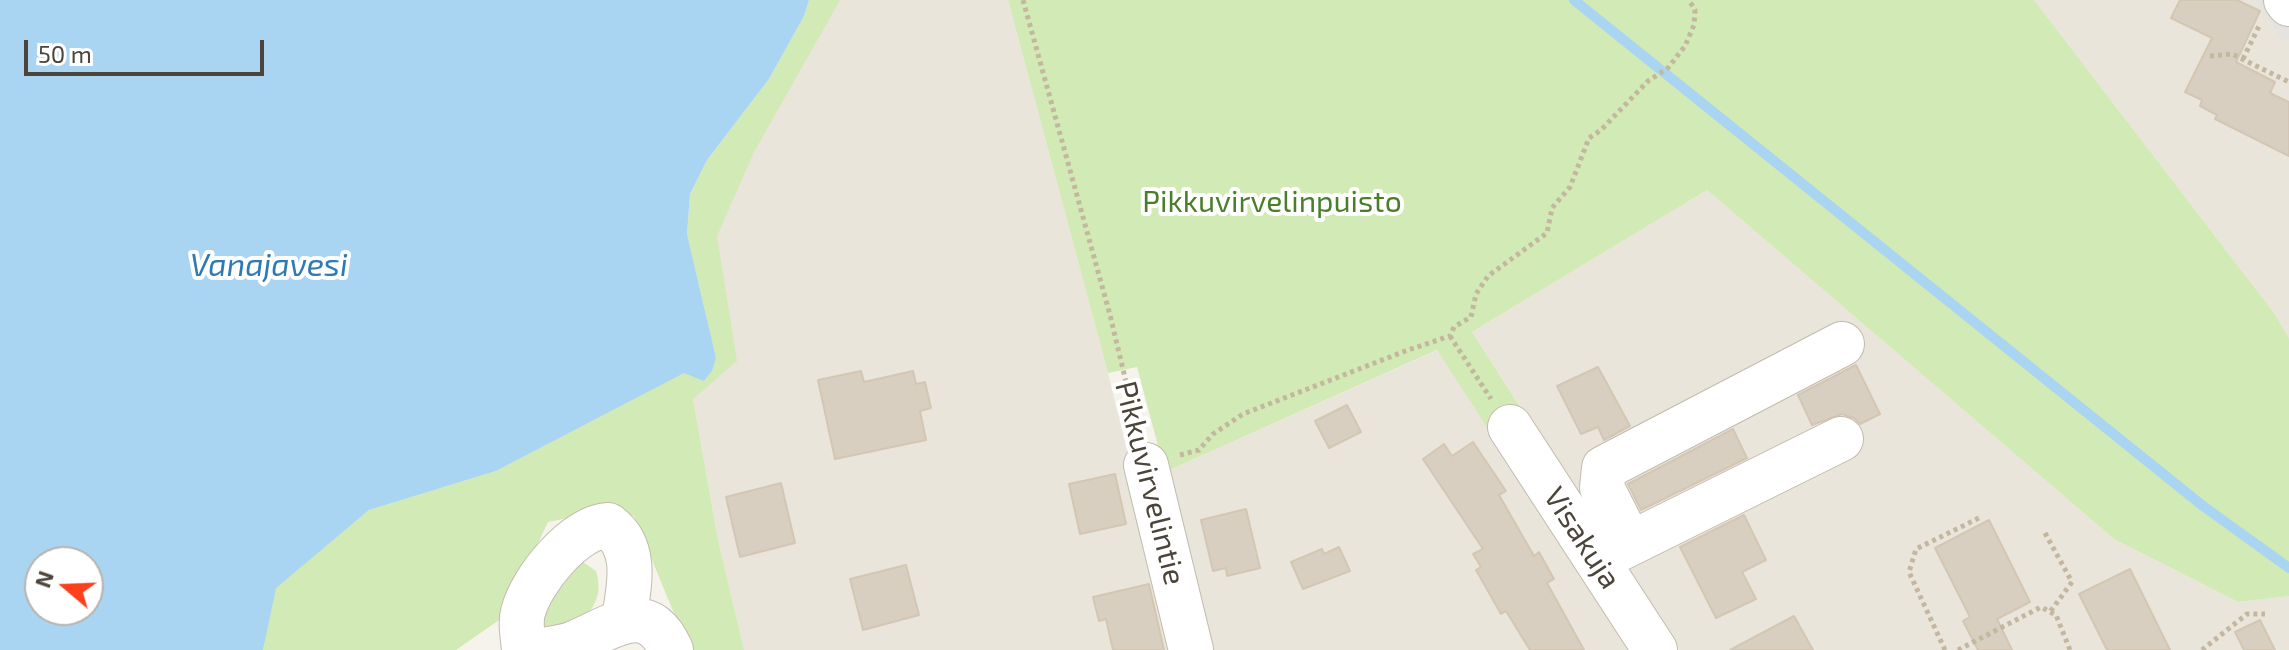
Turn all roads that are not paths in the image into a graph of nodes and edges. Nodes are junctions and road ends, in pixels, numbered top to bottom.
1 (1842, 344) dead end
2 (1510, 427) road end
3 (1841, 439) dead end
4 (1146, 465) road end
5 (1614, 552) junction
6 (624, 619) junction
7 (524, 650) edge
8 (543, 650) edge
9 (671, 650) edge
10 (1191, 650) edge
11 (1655, 650) edge

1 - 5 street
2 - 5 street, Visakuja
3 - 5 street
4 - 10 street, Pikkuvirvelintie
5 - 11 street, Visakuja
6 - 7 street
6 - 8 street
6 - 9 street

